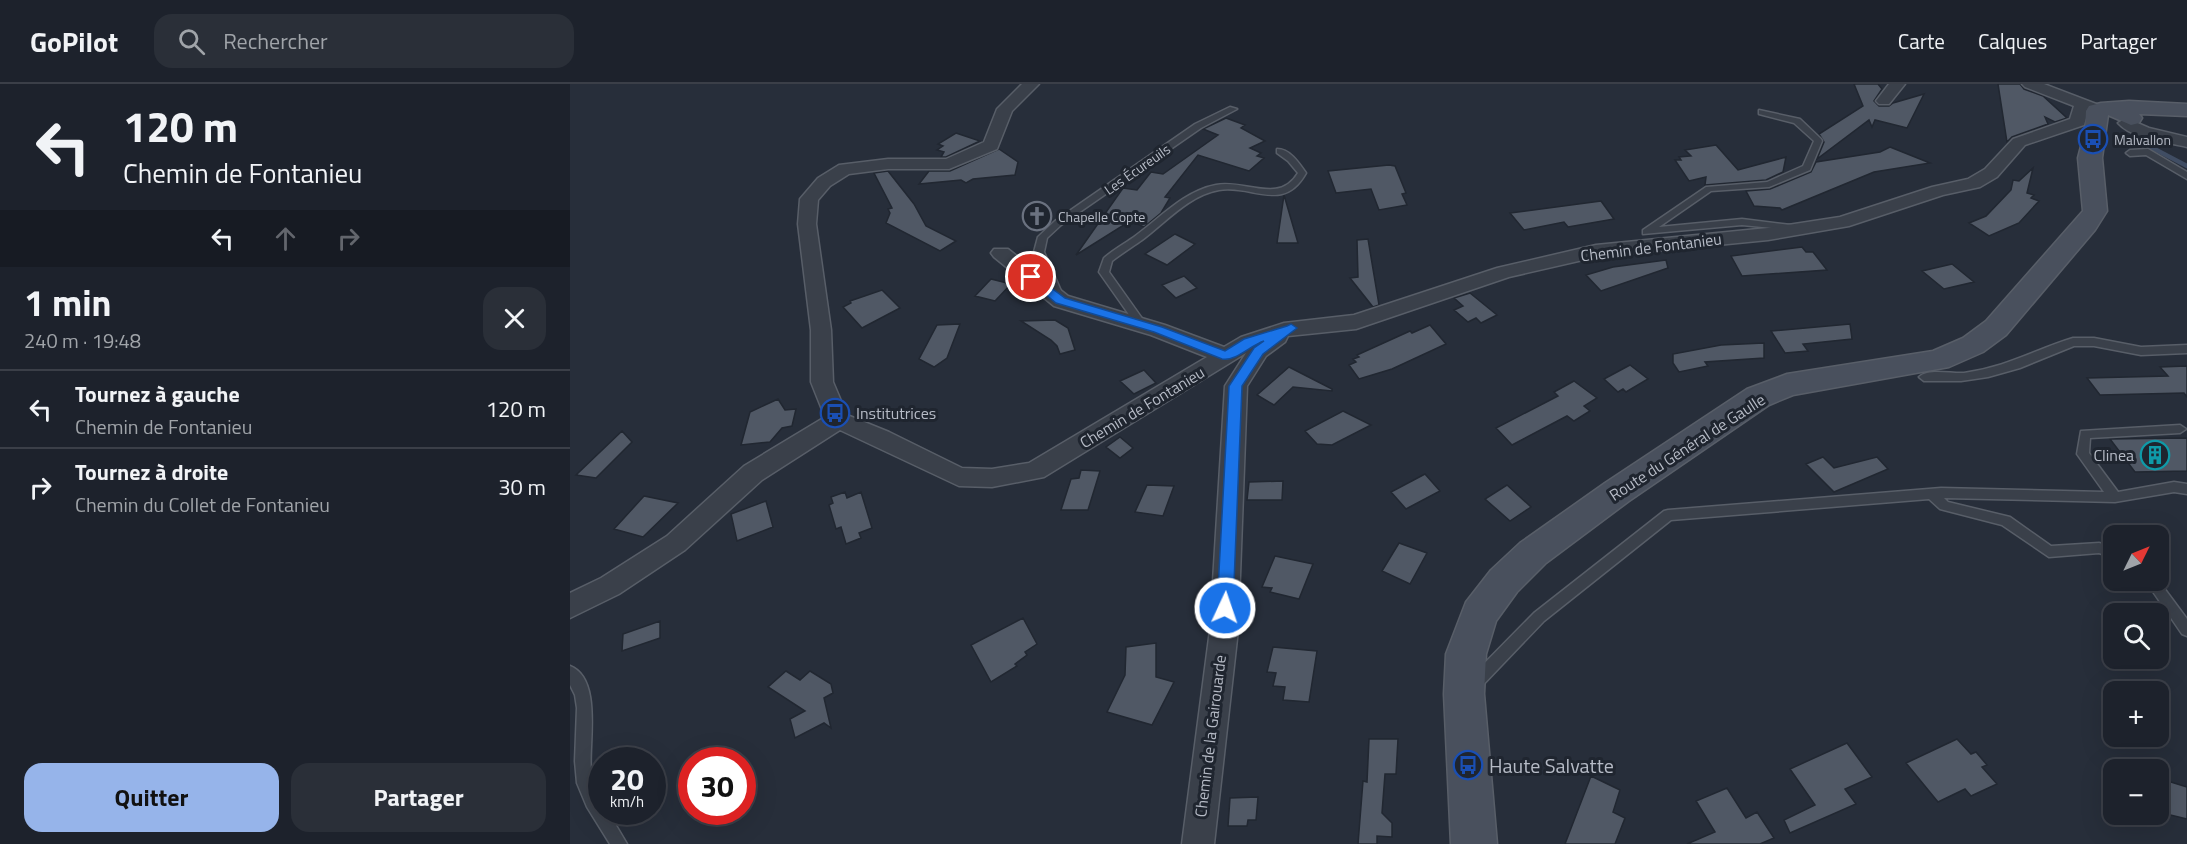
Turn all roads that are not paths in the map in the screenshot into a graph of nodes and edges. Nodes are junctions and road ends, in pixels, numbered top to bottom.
1 (1031, 84) edge
2 (1897, 84) edge
3 (2030, 84) edge
4 (1884, 101) dead end
5 (1233, 109) dead end
6 (2187, 110) edge
7 (1762, 112) dead end
8 (2113, 116) junction
9 (2187, 142) edge
10 (1280, 151) dead end
11 (2130, 153) dead end
12 (2187, 176) edge
13 (1797, 229) junction
14 (1001, 253) dead end
15 (1060, 301) junction
16 (1141, 324) junction
17 (1291, 328) junction
18 (2187, 349) edge
19 (1226, 356) junction
20 (1924, 377) dead end
21 (838, 420) junction
22 (2180, 429) dead end
23 (2187, 489) edge
24 (1932, 494) junction
25 (2115, 497) junction
26 (2103, 549) edge
27 (2159, 591) edge
28 (570, 606) edge
29 (2187, 630) edge
30 (570, 672) edge
31 (1464, 694) junction
32 (619, 844) edge
33 (1198, 844) edge
34 (1474, 844) edge

1 - 21 street
2 - 4 street
3 - 8 street
5 - 15 lane, Les Écureuils
6 - 8 street
7 - 13 lane
8 - 9 street
8 - 13 street, Chemin de Fontanieu
8 - 31 street, Route du Général de Gaulle
10 - 16 lane
11 - 12 lane
13 - 17 street, Chemin de Fontanieu
14 - 15 street
15 - 16 street
16 - 19 street
17 - 19 street, Chemin de Fontanieu
17 - 33 street, Chemin de la Gairouarde
18 - 20 lane
19 - 21 street, Chemin de Fontanieu
21 - 28 street
22 - 25 lane
23 - 25 lane
24 - 25 lane
24 - 26 lane
24 - 31 lane
27 - 29 lane
30 - 32 lane
31 - 34 street, Route du Général de Gaulle

